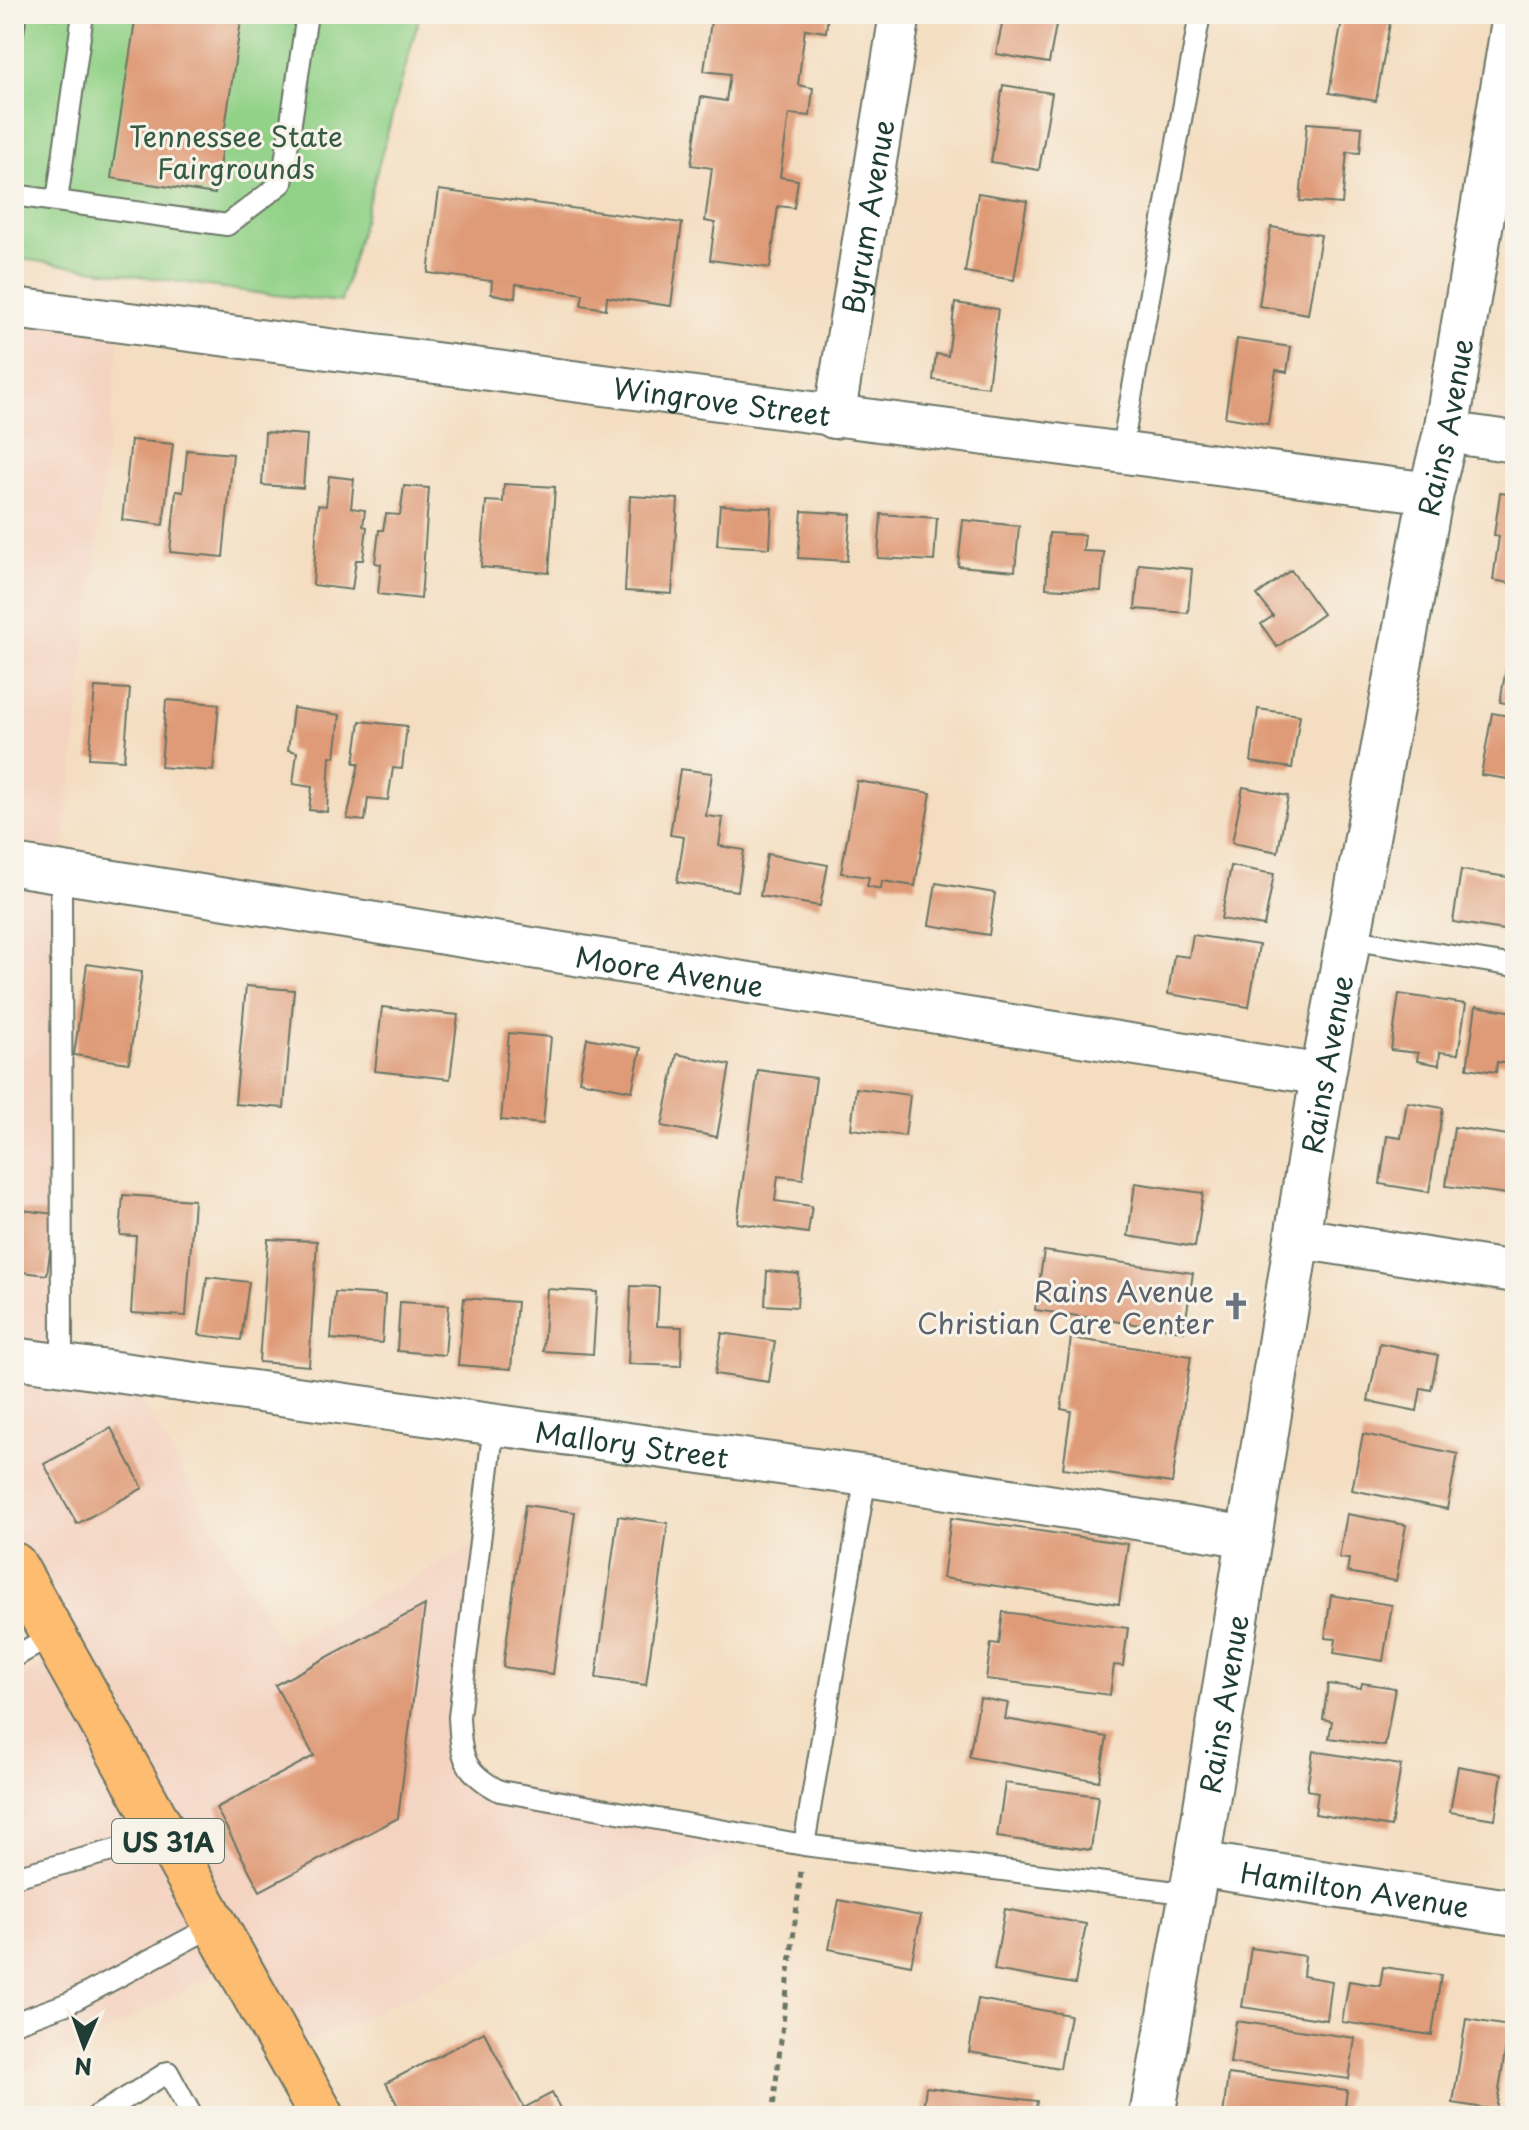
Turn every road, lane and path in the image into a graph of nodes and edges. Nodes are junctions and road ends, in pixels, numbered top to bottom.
1 (83, 14) edge
2 (307, 14) edge
3 (900, 14) edge
4 (1200, 14) edge
5 (1515, 16) edge
6 (14, 195) edge
7 (57, 201) junction
8 (14, 308) edge
9 (834, 418) junction
10 (1446, 432) junction
11 (1515, 442) edge
12 (1121, 454) junction
13 (1431, 493) junction
14 (14, 865) edge
15 (61, 872) junction
16 (1348, 939) junction
17 (1515, 966) edge
18 (1323, 1075) junction
19 (1299, 1238) junction
20 (1515, 1272) edge
21 (14, 1358) edge
22 (62, 1364) junction
23 (494, 1424) junction
24 (866, 1476) junction
25 (1249, 1537) junction
26 (14, 1565) edge
27 (53, 1635) junction
28 (14, 1657) edge
29 (163, 1832) junction
30 (804, 1845) junction
31 (14, 1877) edge
32 (1194, 1879) junction
33 (1515, 1913) edge
34 (215, 1925) junction
35 (14, 2023) edge
36 (97, 2116) edge
37 (192, 2116) edge
38 (322, 2116) edge
39 (772, 2116) edge
40 (1152, 2116) edge

1 - 7 lane
2 - 7 lane
3 - 9 street, Byrum Avenue
4 - 12 lane
5 - 10 street, Rains Avenue
6 - 7 lane
8 - 9 street, Wingrove Street
9 - 12 street, Wingrove Street
10 - 11 street
10 - 13 street, Rains Avenue
12 - 13 street, Wingrove Street
13 - 16 street, Rains Avenue
14 - 15 street, Moore Avenue
15 - 18 street, Moore Avenue
15 - 22 lane
16 - 17 lane
16 - 18 street, Rains Avenue
18 - 19 street, Rains Avenue
19 - 20 street
19 - 25 street, Rains Avenue
21 - 22 street, Mallory Street
22 - 23 street, Mallory Street
23 - 24 street, Mallory Street
23 - 30 lane
24 - 25 street, Mallory Street
24 - 30 lane
25 - 32 street, Rains Avenue
26 - 27 main road, US 31A
27 - 28 lane
27 - 29 main road, US 31A
29 - 31 lane
29 - 34 main road, US 31A
30 - 32 lane
30 - 39 path
32 - 33 street, Hamilton Avenue
32 - 40 street, Rains Avenue
34 - 35 lane
34 - 38 main road, US 31A
36 - 37 lane

